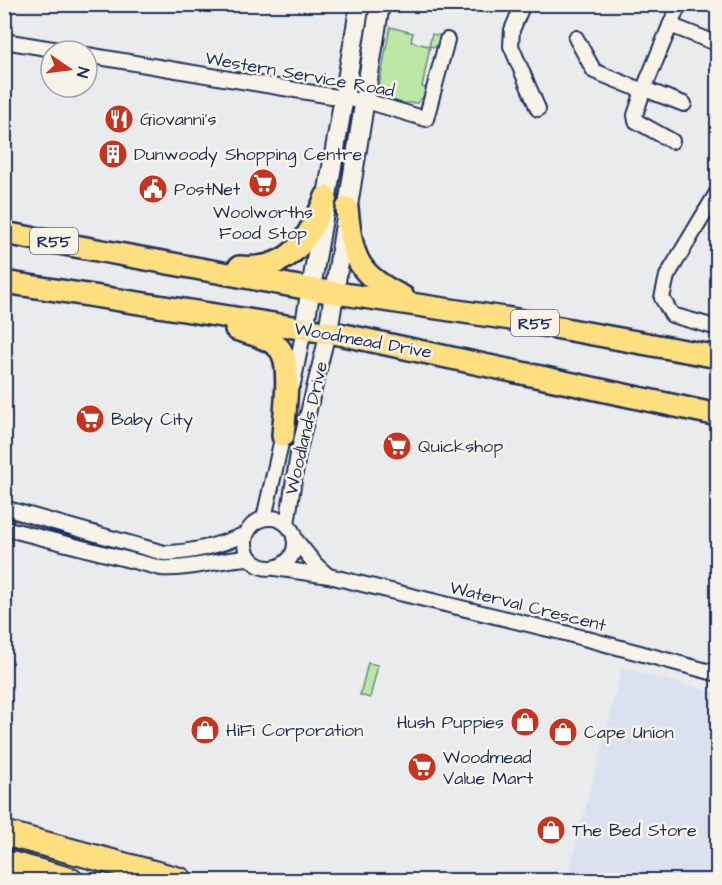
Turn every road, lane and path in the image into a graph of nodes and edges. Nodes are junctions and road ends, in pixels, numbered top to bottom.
1 (360, 4) edge
2 (380, 4) edge
3 (523, 4) edge
4 (679, 4) edge
5 (670, 25) junction
6 (576, 38) dead end
7 (447, 40) dead end
8 (4, 41) edge
9 (717, 44) edge
10 (39, 47) edge
11 (99, 57) edge
12 (644, 90) junction
13 (344, 98) junction
14 (363, 102) junction
15 (684, 104) dead end
16 (538, 110) dead end
17 (672, 141) dead end
18 (717, 191) edge
19 (326, 197) junction
20 (347, 208) junction
21 (4, 233) edge
22 (158, 259) junction
23 (4, 282) edge
24 (310, 289) junction
25 (335, 292) junction
26 (423, 307) junction
27 (167, 308) junction
28 (304, 328) junction
29 (717, 328) edge
30 (328, 332) junction
31 (717, 357) edge
32 (717, 415) edge
33 (283, 436) junction
34 (4, 508) edge
35 (264, 518) junction
36 (287, 524) junction
37 (4, 528) edge
38 (246, 534) junction
39 (294, 538) junction
40 (249, 558) junction
41 (275, 568) junction
42 (329, 576) junction
43 (717, 674) edge
44 (4, 833) edge
45 (4, 862) edge
46 (70, 880) edge
47 (180, 880) edge

1 - 13 main road
2 - 14 main road
3 - 16 street
4 - 5 street
5 - 9 street
5 - 12 street
6 - 12 street
7 - 14 street, Western Service Road
8 - 10 street
11 - 13 street, Western Service Road
12 - 15 street
12 - 17 street
13 - 14 street, Western Service Road
13 - 19 main road
14 - 20 main road
18 - 29 street
19 - 22 main road
19 - 24 main road
20 - 25 main road
20 - 26 main road
21 - 22 main road, R55
22 - 24 main road, R55
23 - 27 main road, Woodmead Drive
24 - 25 main road, R55
24 - 28 main road
25 - 26 main road, R55
25 - 30 main road
26 - 31 main road, R55
27 - 28 main road, Woodmead Drive
27 - 33 main road
28 - 30 main road, Woodmead Drive
28 - 33 street, Woodlands Drive
30 - 32 main road, Woodmead Drive
30 - 36 street, Woodlands Drive
33 - 35 street, Woodlands Drive
34 - 38 street
35 - 36 street
35 - 38 street
36 - 39 street
37 - 40 street
38 - 40 street
39 - 41 street
39 - 42 street
40 - 41 street
41 - 42 street, Waterval Crescent
42 - 43 street, Waterval Crescent
44 - 47 highway
45 - 46 highway

